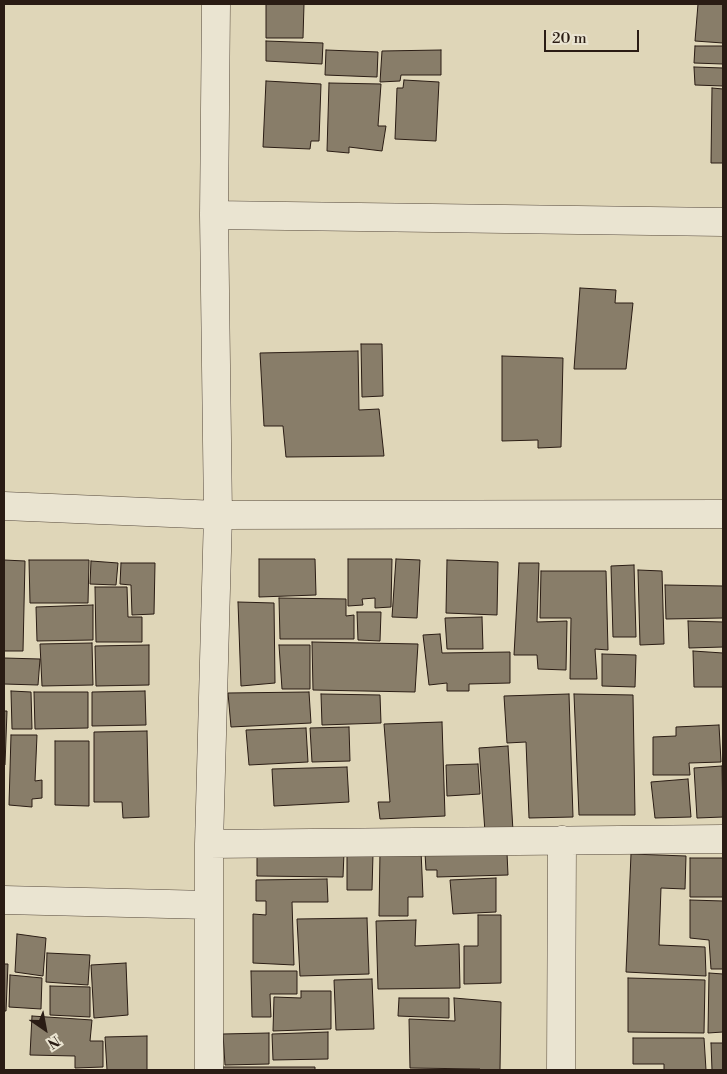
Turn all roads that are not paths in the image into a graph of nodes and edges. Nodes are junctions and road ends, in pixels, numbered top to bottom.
1 (216, 4) edge
2 (214, 215) junction
3 (723, 222) edge
4 (4, 506) edge
5 (218, 514) junction
6 (723, 514) edge
7 (723, 839) edge
8 (562, 840) junction
9 (209, 844) junction
10 (4, 900) edge
11 (209, 906) junction
12 (209, 1070) edge
13 (561, 1070) edge

1 - 2 street
2 - 3 street
2 - 5 street
4 - 5 street
5 - 6 street
5 - 9 street
7 - 8 street
8 - 9 street
8 - 13 street
9 - 11 street
10 - 11 street
11 - 12 street

